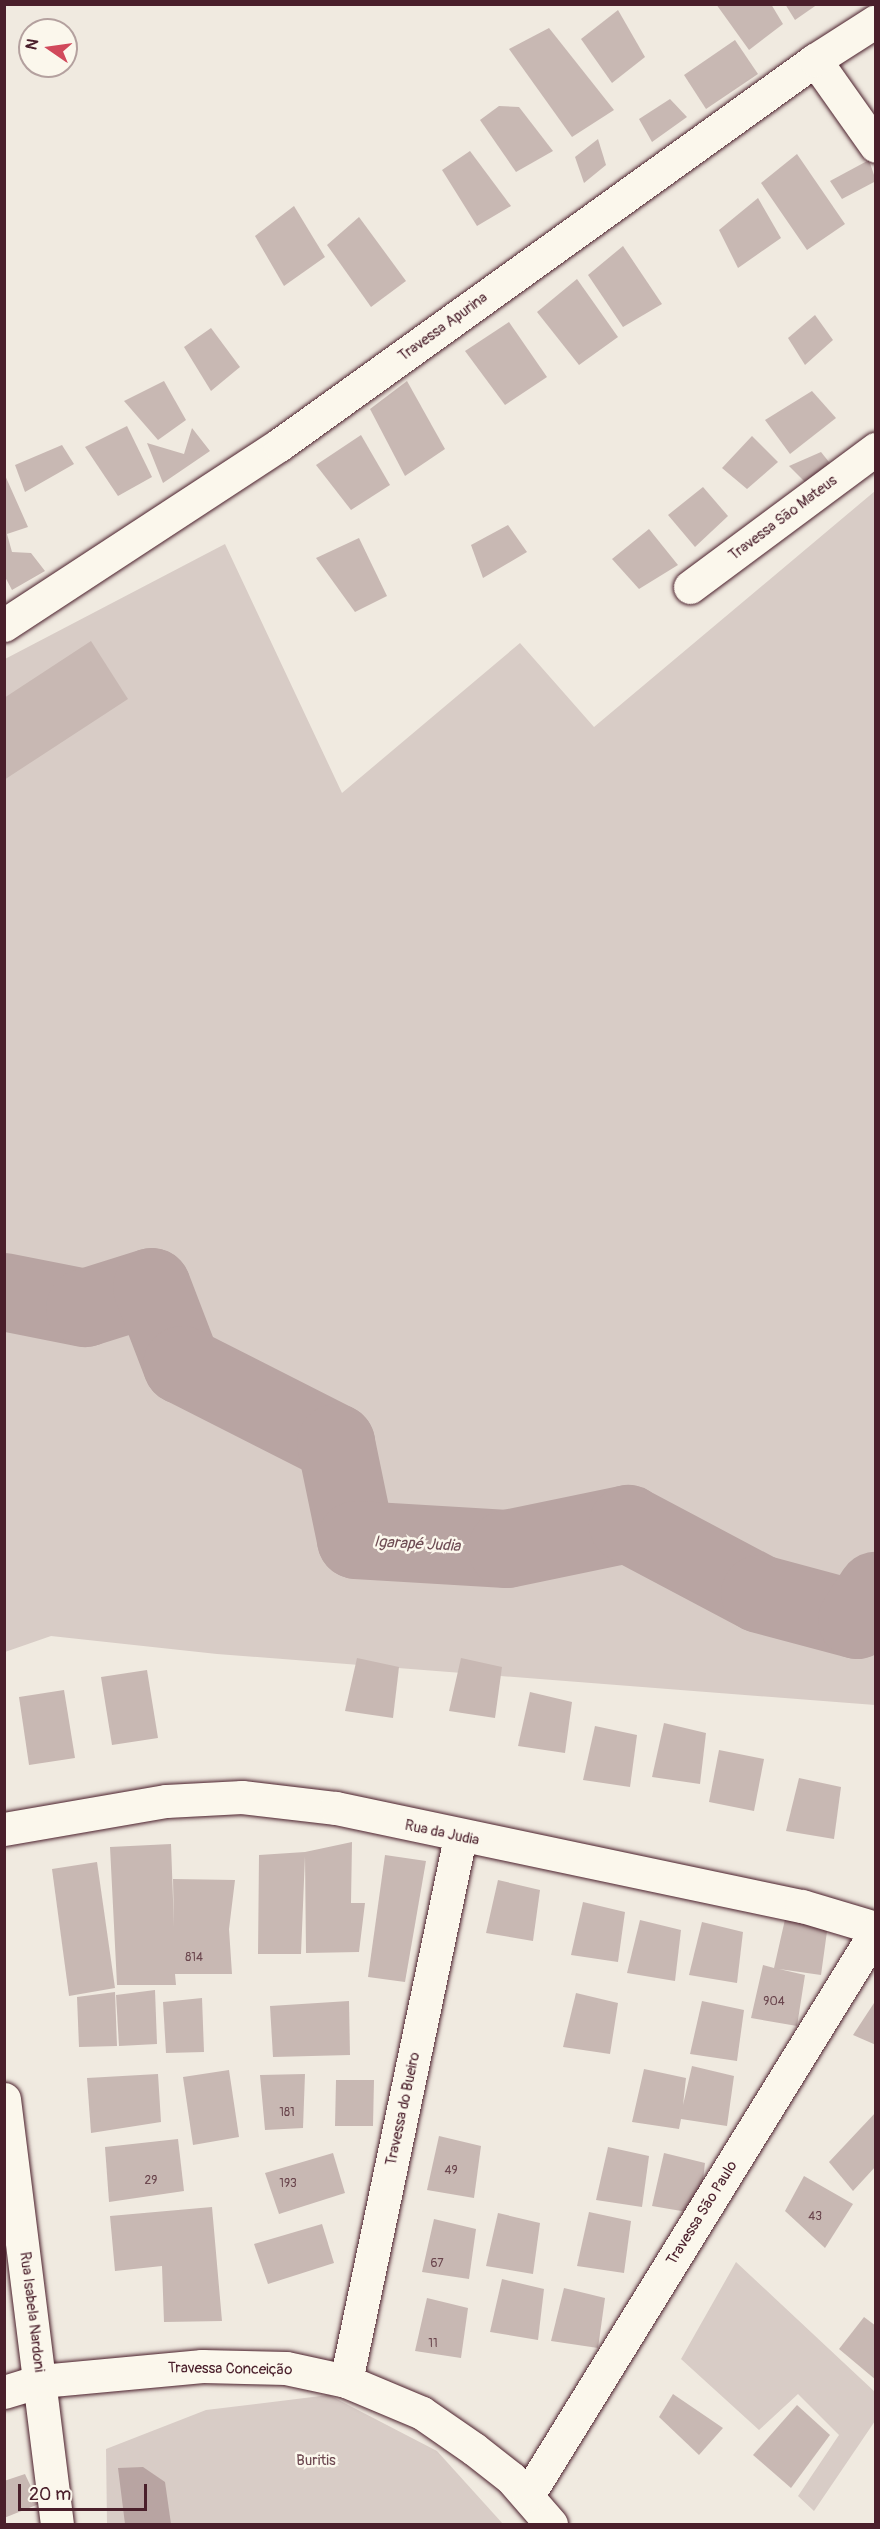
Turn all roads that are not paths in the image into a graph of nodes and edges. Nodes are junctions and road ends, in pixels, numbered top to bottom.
1 (876, 21) edge
2 (815, 60) junction
3 (876, 146) edge
4 (876, 449) edge
5 (690, 587) dead end
6 (4, 626) edge
7 (4, 1829) edge
8 (460, 1837) junction
9 (876, 1929) edge
10 (4, 2099) edge
11 (346, 2380) junction
12 (41, 2381) junction
13 (4, 2392) edge
14 (528, 2495) junction
15 (57, 2524) edge
16 (551, 2524) edge

1 - 2 street, Travessa Apurina
2 - 3 street
2 - 6 street, Travessa Apurina
4 - 5 street, Travessa São Mateus
7 - 8 street, Rua da Judia
8 - 9 street, Rua da Judia
8 - 11 street, Travessa do Bueiro
9 - 14 street, Travessa São Paulo
10 - 12 street, Rua Isabela Nardoni
11 - 12 street, Travessa Conceição
11 - 14 street, Travessa Conceição
12 - 13 street, Travessa Conceição
12 - 15 street, Rua Isabela Nardoni
14 - 16 street, Travessa Conceição

